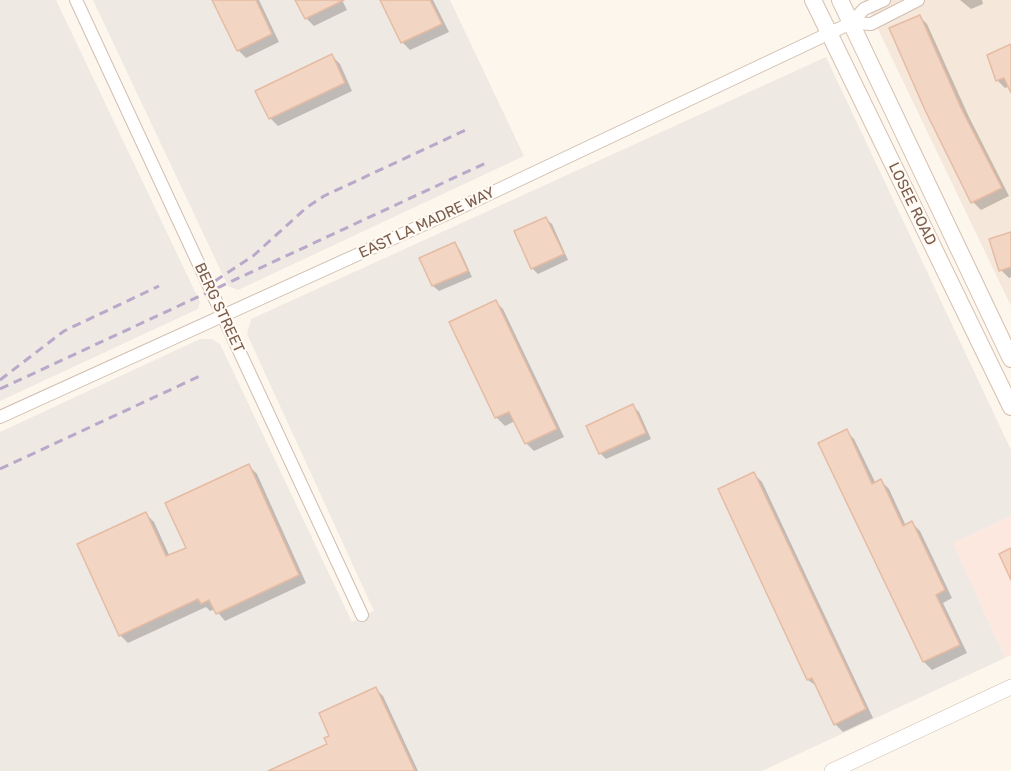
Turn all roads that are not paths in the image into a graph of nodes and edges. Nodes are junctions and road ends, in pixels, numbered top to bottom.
1 (76, 0) edge
2 (813, 0) edge
3 (840, 0) edge
4 (884, 0) edge
5 (918, 0) edge
6 (851, 23) junction
7 (829, 33) junction
8 (222, 315) junction
9 (1011, 359) edge
10 (1011, 407) edge
11 (0, 417) edge
12 (362, 615) dead end
13 (1011, 687) edge
14 (832, 771) edge

1 - 8 street, BERG STREET
2 - 7 main road, LOSEE ROAD
3 - 6 main road, LOSEE ROAD
4 - 6 street, EAST LA MADRE WAY
5 - 6 street, EAST LA MADRE WAY
6 - 7 street, EAST LA MADRE WAY
6 - 9 main road, LOSEE ROAD
7 - 8 street, EAST LA MADRE WAY
7 - 10 main road, LOSEE ROAD
8 - 11 street, EAST LA MADRE WAY
8 - 12 street, BERG STREET
13 - 14 street

